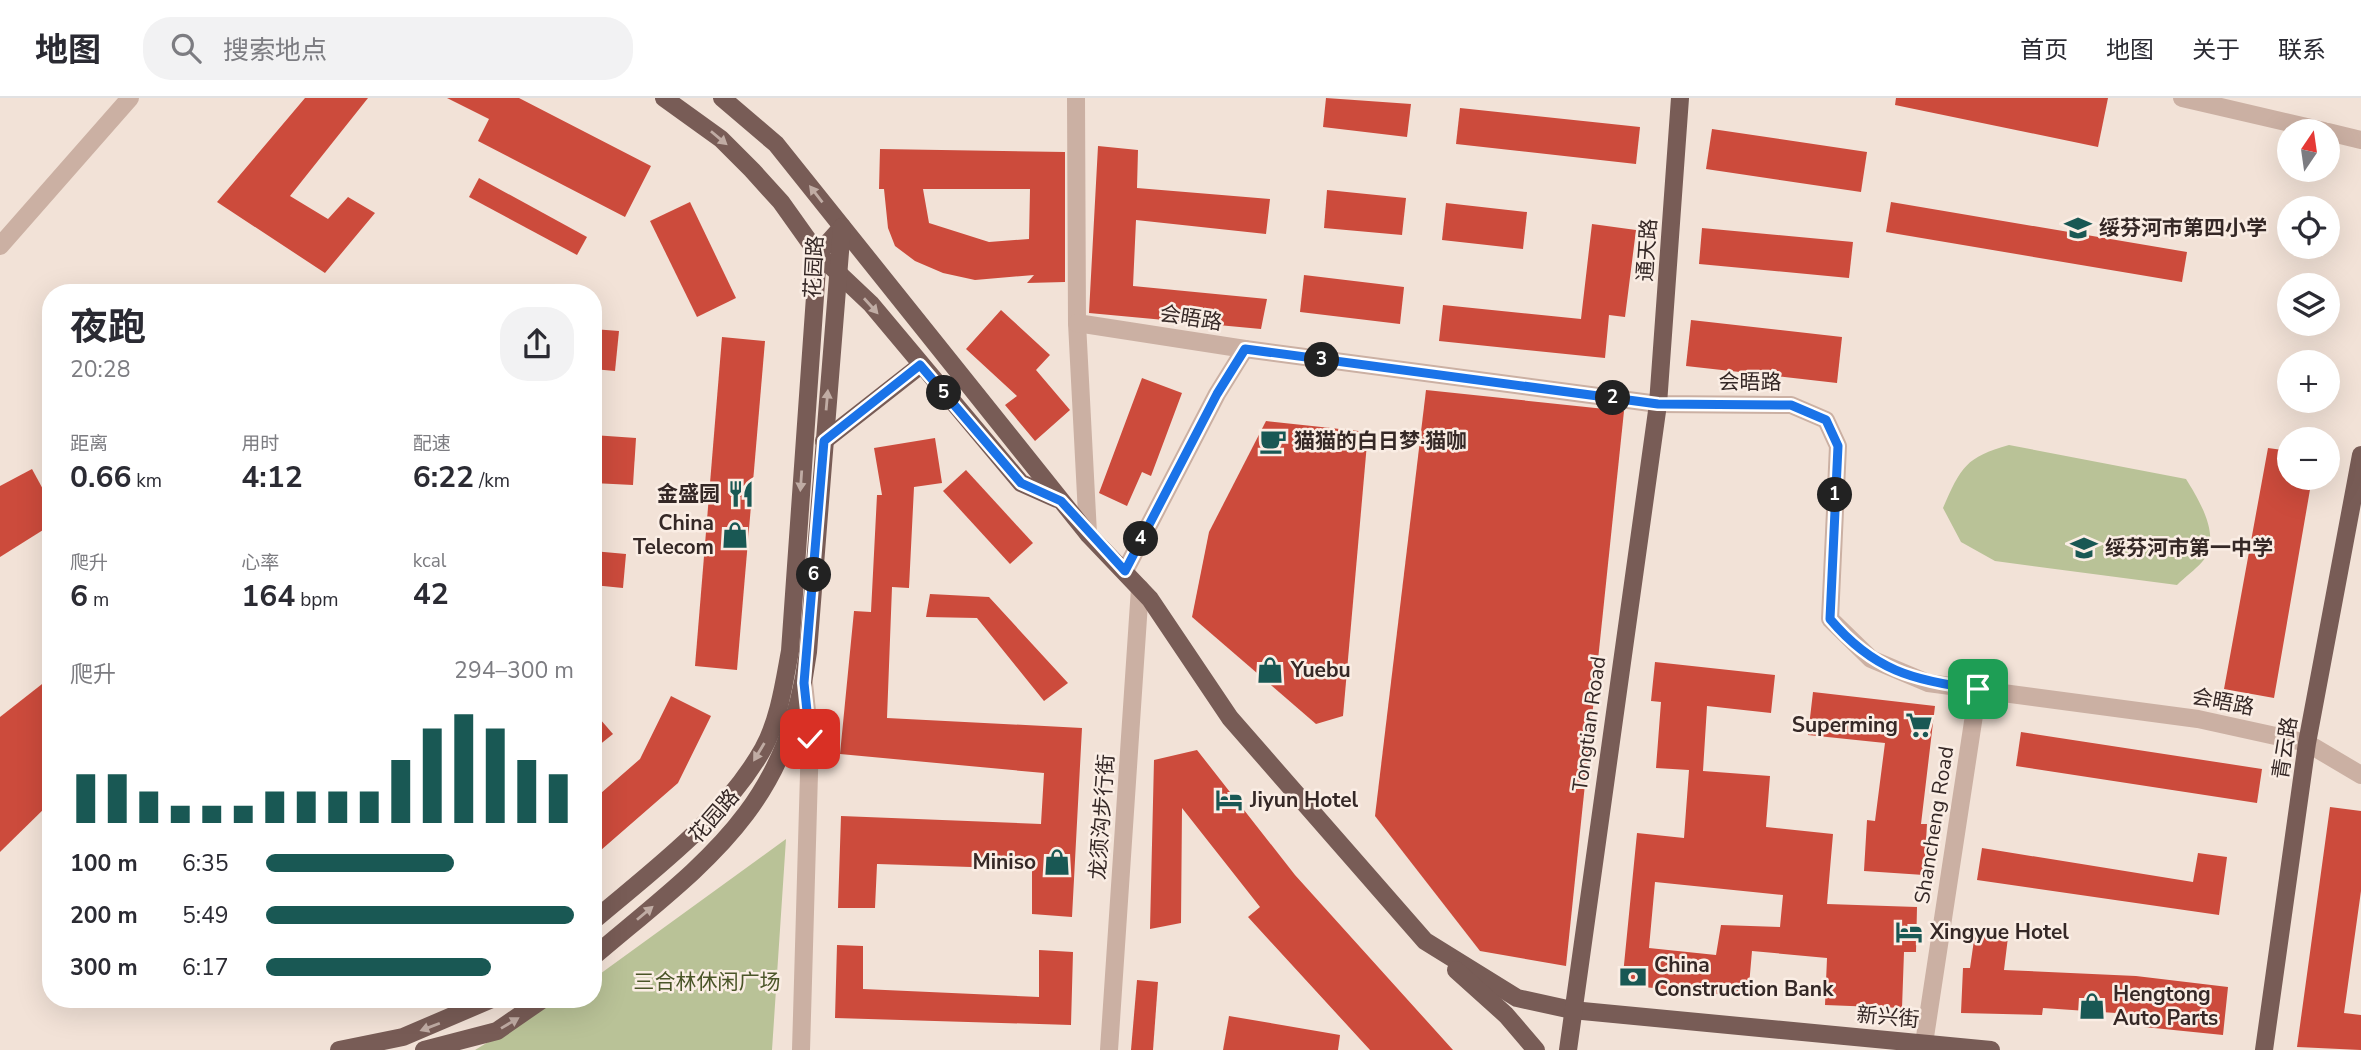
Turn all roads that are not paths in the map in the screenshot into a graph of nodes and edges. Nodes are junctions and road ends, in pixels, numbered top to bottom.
1 (130, 98) edge
2 (664, 98) edge
3 (722, 98) edge
4 (1076, 98) edge
5 (1680, 98) edge
6 (2182, 98) edge
7 (2277, 120) edge
8 (2340, 135) edge
9 (2361, 140) edge
10 (842, 227) junction
11 (0, 246) edge
12 (818, 254) junction
13 (838, 273) junction
14 (1077, 323) junction
15 (1245, 349) junction
16 (920, 365) junction
17 (1658, 404) junction
18 (824, 441) junction
19 (2361, 455) edge
20 (1061, 501) junction
21 (2355, 524) edge
22 (1088, 534) junction
23 (1125, 571) junction
24 (1140, 588) junction
25 (804, 683) junction
26 (1978, 689) junction
27 (2308, 743) junction
28 (2361, 775) edge
29 (602, 913) edge
30 (1425, 941) junction
31 (602, 949) edge
32 (471, 1008) edge
33 (530, 1008) edge
34 (1572, 1010) junction
35 (1924, 1047) edge
36 (339, 1050) edge
37 (424, 1050) edge
38 (801, 1050) edge
39 (1109, 1050) edge
40 (1536, 1050) edge
41 (1568, 1050) edge
42 (1991, 1050) edge
43 (2264, 1050) edge

1 - 11 street
2 -> 12 main road
10 -> 3 main road
4 - 14 street
5 - 17 main road, 通天路
6 - 7 street
8 - 9 street
10 - 12 main road, 花园路
10 - 13 main road, 花园路
10 - 20 main road
12 - 13 main road
12 -> 29 main road, 花园路
13 -> 16 main road
18 -> 13 main road, 花园路
14 - 15 street, 会晤路
14 - 22 street
15 - 17 street, 会晤路
15 - 23 street
16 - 18 main road
16 - 20 main road
17 - 26 street, 会晤路
17 - 34 main road, Tongtian Road
18 - 25 main road, 花园路
19 - 21 main road, 青云路
20 - 22 main road
21 - 27 main road, 青云路
22 - 23 main road
23 - 24 main road
24 - 30 main road
24 - 39 street, 龙须沟步行街
31 -> 25 main road, 花园路
25 - 38 street
26 - 27 street, 会晤路
26 - 35 street, Shancheng Road
27 - 28 street, 会晤路
27 - 43 main road, 青云路
30 - 34 main road, 新兴街
30 - 40 main road
32 -> 36 main road
37 -> 33 main road
34 - 35 main road, 新兴街
34 - 41 main road, Tongtian Road
35 - 42 main road, 新兴街

